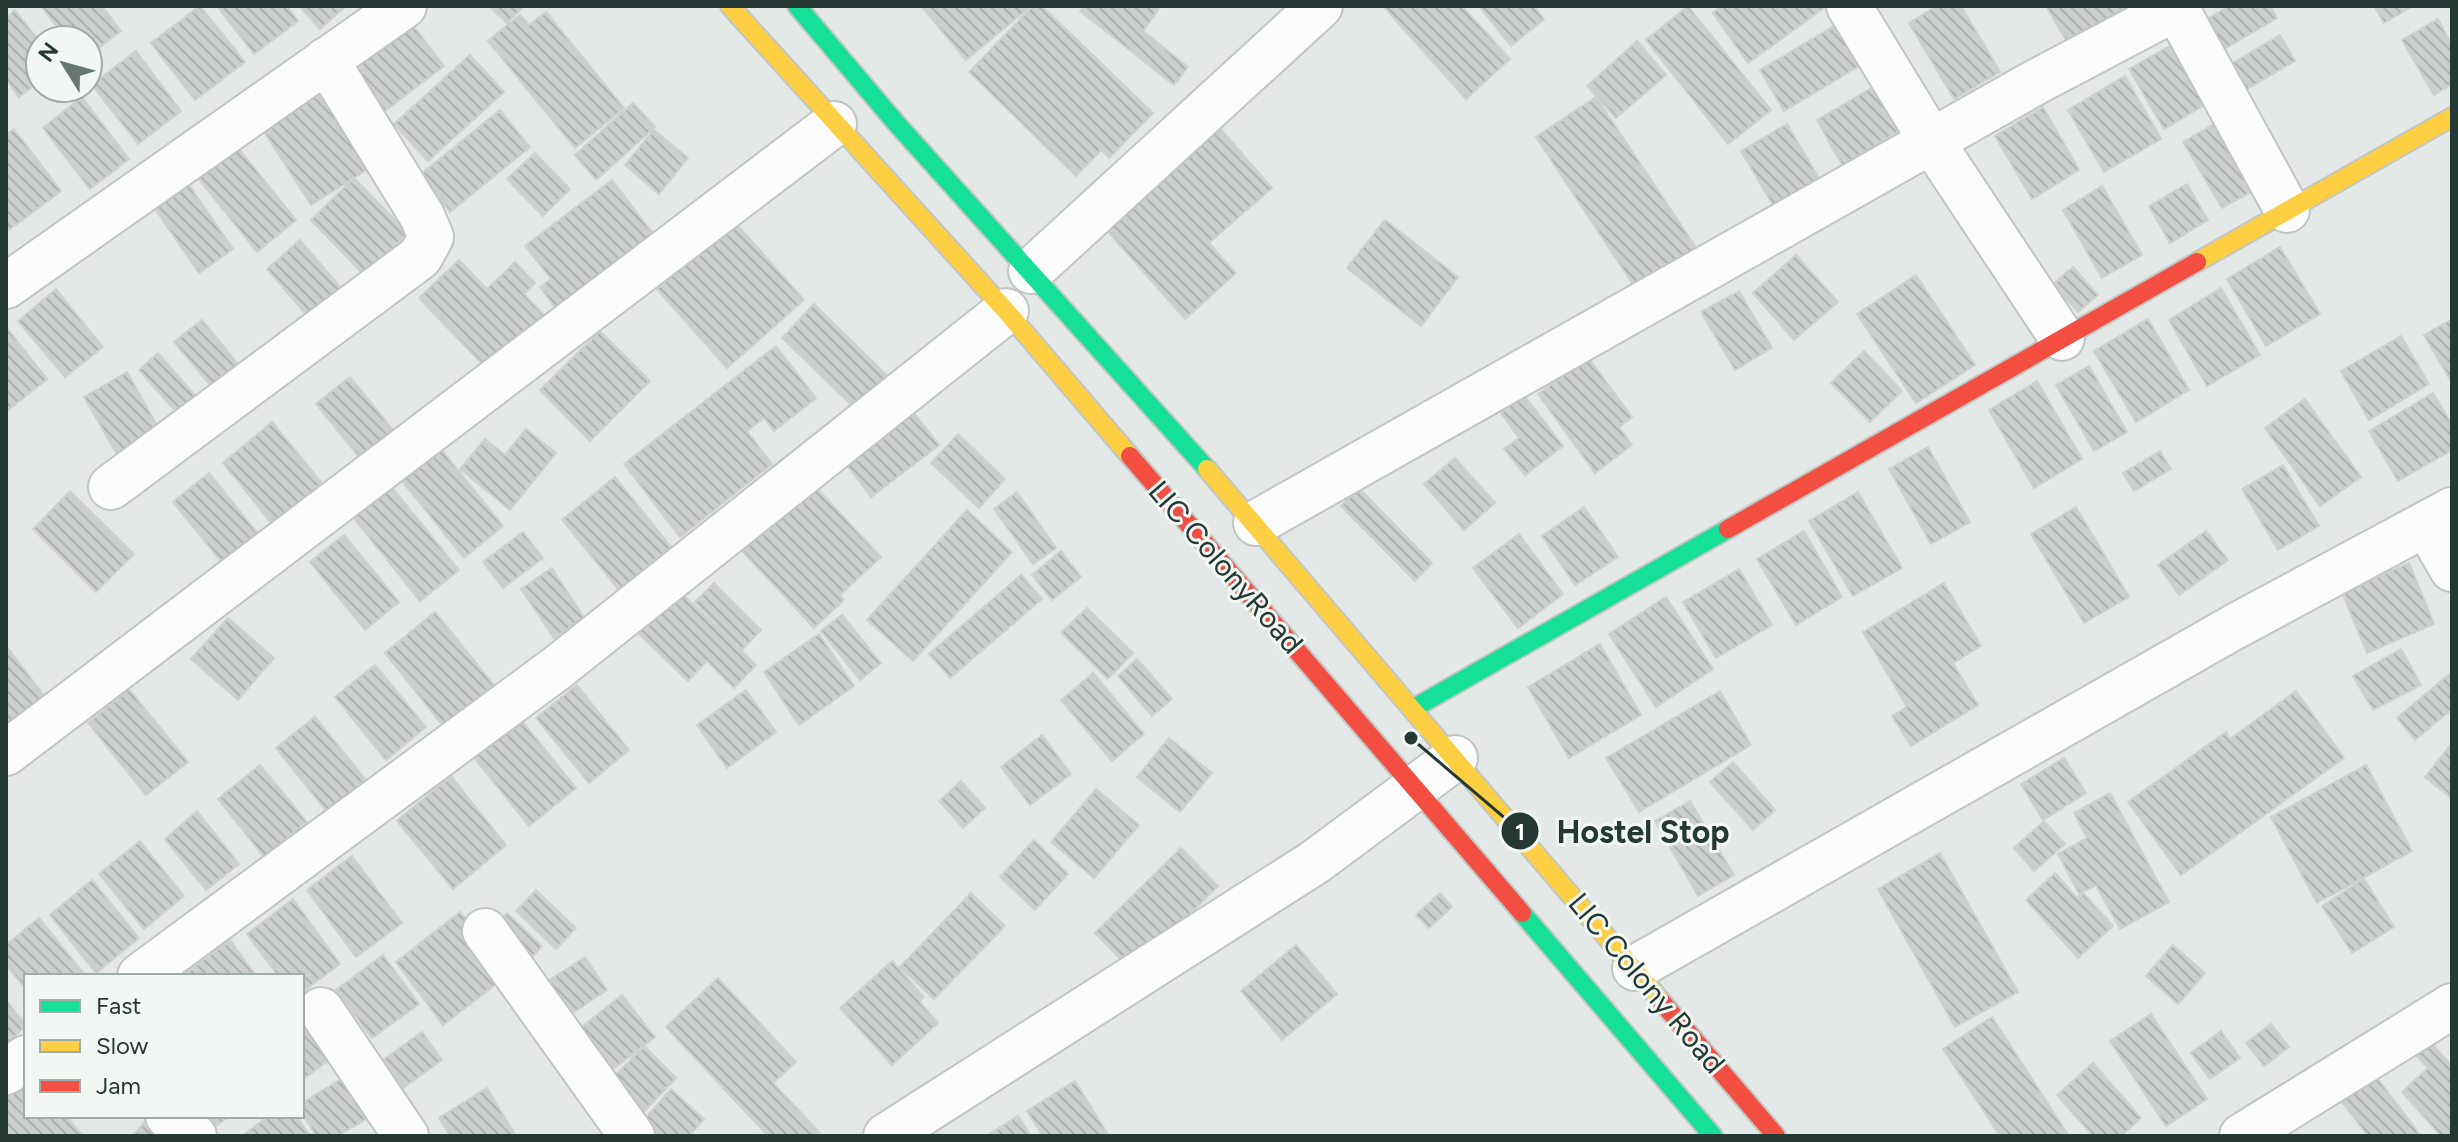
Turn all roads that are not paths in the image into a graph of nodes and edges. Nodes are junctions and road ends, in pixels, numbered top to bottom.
1 (404, 6) edge
2 (730, 6) edge
3 (797, 6) edge
4 (1320, 6) edge
5 (1849, 6) edge
6 (2177, 7) edge
7 (815, 27) junction
8 (777, 59) junction
9 (326, 60) junction
10 (2452, 117) edge
11 (834, 124) junction
12 (1932, 142) junction
13 (2287, 210) junction
14 (1031, 271) junction
15 (6, 286) edge
16 (1006, 311) junction
17 (2062, 338) junction
18 (111, 487) dead end
19 (2439, 517) edge
20 (1256, 523) junction
21 (2452, 569) edge
22 (1414, 708) junction
23 (6, 753) edge
24 (1455, 758) junction
25 (1416, 787) junction
26 (485, 931) dead end
27 (1635, 968) junction
28 (143, 974) edge
29 (2452, 1006) edge
30 (321, 1010) dead end
31 (24, 1059) edge
32 (6, 1072) edge
33 (171, 1118) edge
34 (194, 1136) edge
35 (406, 1136) edge
36 (632, 1136) edge
37 (886, 1136) edge
38 (1713, 1136) edge
39 (1776, 1136) edge
40 (2242, 1136) edge

1 - 9 street
2 - 8 main road, LIC ColonyRoad
3 - 7 main road, LIC ColonyRoad
4 - 14 street
5 - 12 street
6 - 12 street
6 - 13 street
7 - 8 main road
7 - 14 main road, LIC ColonyRoad
8 - 11 main road, LIC ColonyRoad
9 - 15 street
9 - 18 street
10 - 13 main road
11 - 16 main road, LIC ColonyRoad
11 - 23 street
12 - 17 street
12 - 20 street
13 - 17 main road
14 - 20 main road, LIC ColonyRoad
16 - 25 main road, LIC ColonyRoad
16 - 28 street
17 - 22 main road
19 - 21 street
19 - 27 street
20 - 22 main road, LIC ColonyRoad
22 - 24 main road, LIC ColonyRoad
24 - 25 street
24 - 27 main road, LIC Colony Road
25 - 37 street
25 - 38 main road, LIC ColonyRoad
26 - 36 street
27 - 39 main road, LIC Colony Road
29 - 40 street
30 - 35 street
31 - 32 street
33 - 34 street

